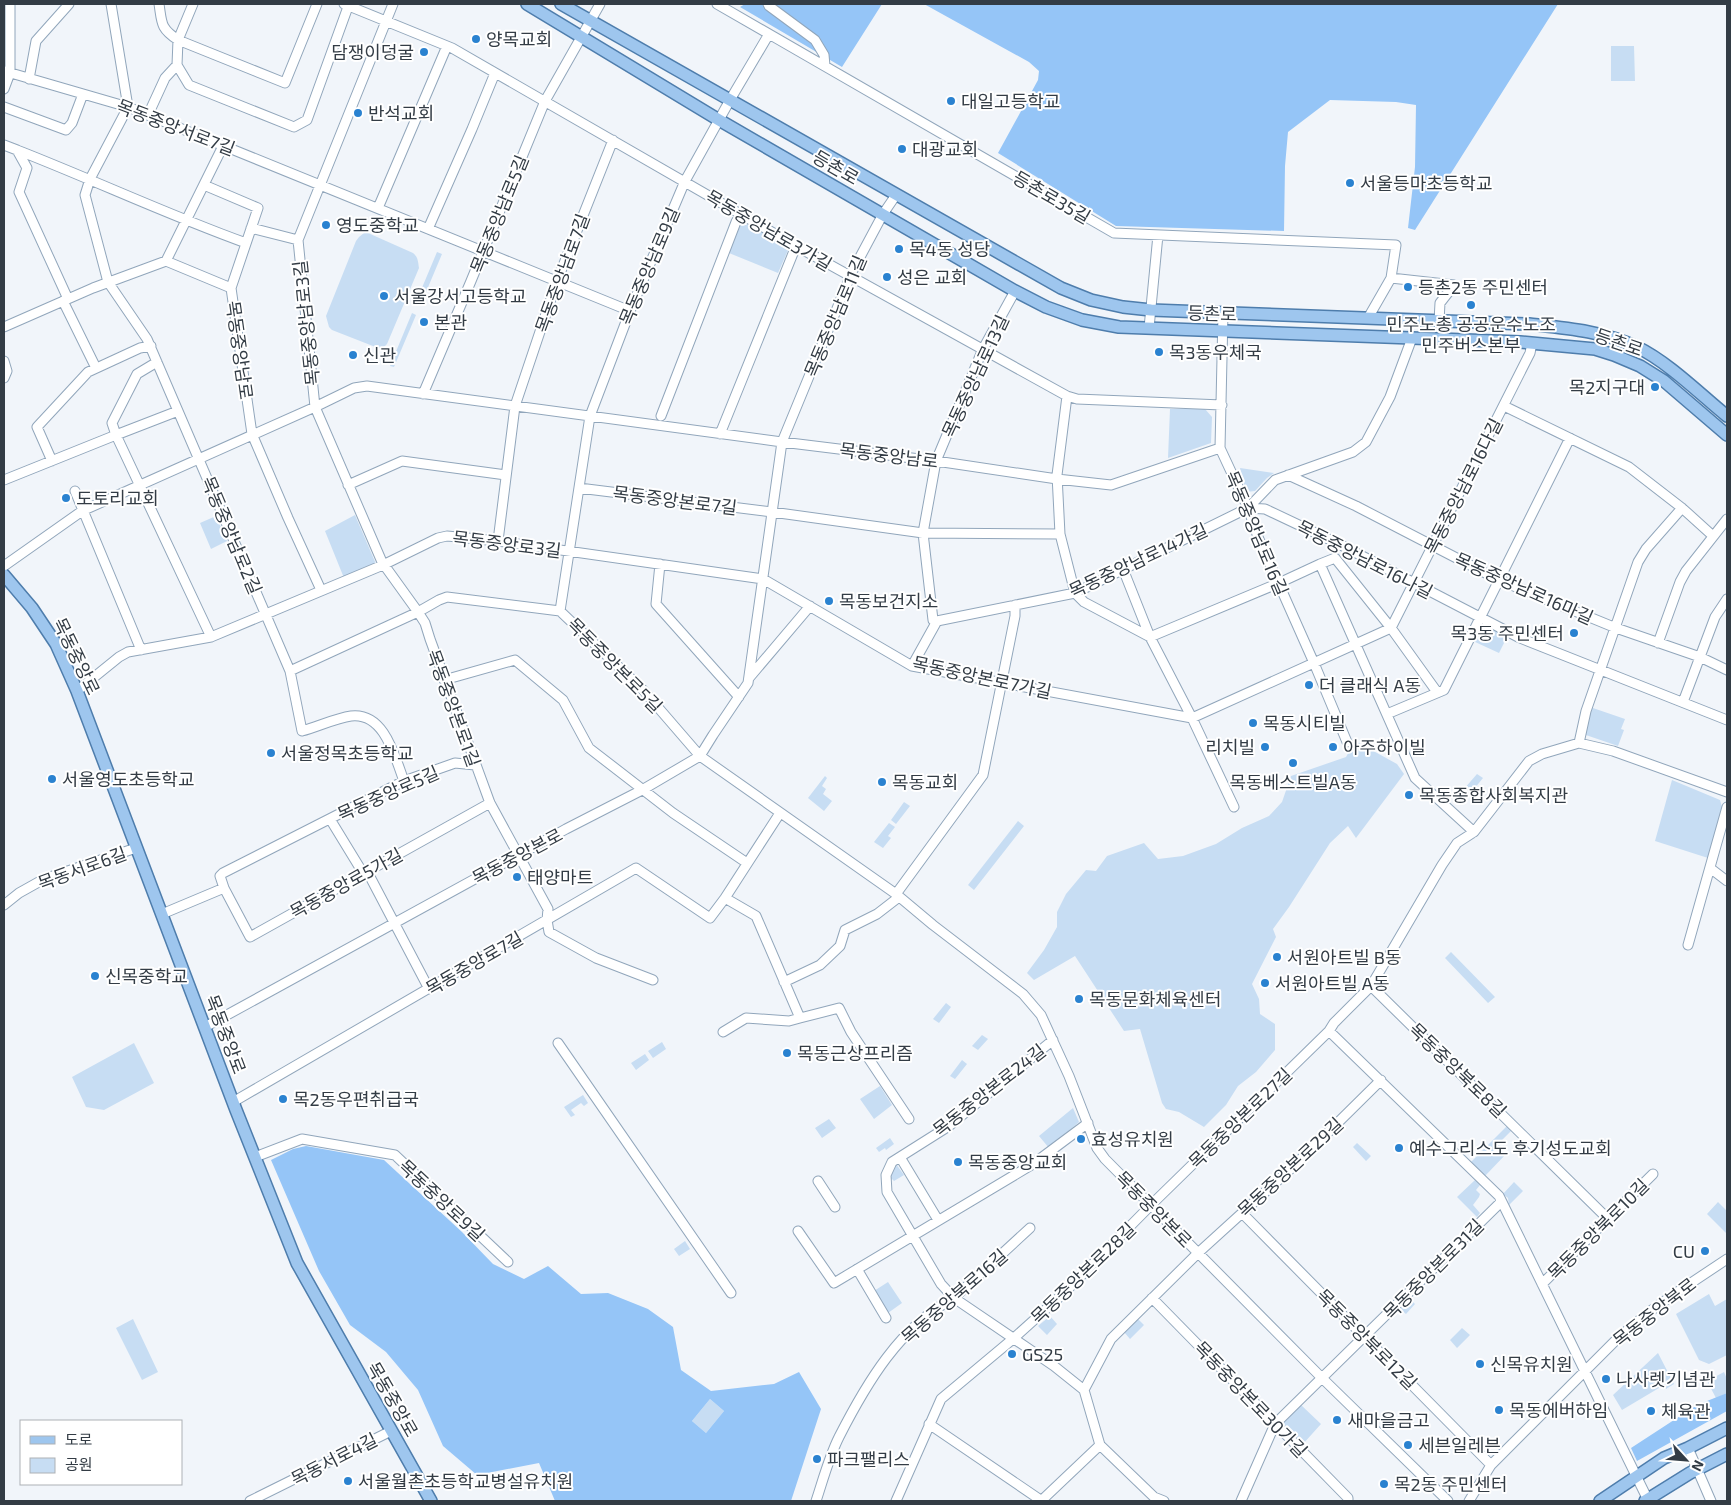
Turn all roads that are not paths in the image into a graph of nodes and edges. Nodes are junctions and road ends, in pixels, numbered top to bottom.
1 (10, 4) edge
2 (69, 4) edge
3 (111, 4) edge
4 (159, 4) edge
5 (193, 4) edge
6 (317, 4) edge
7 (347, 4) edge
8 (393, 4) edge
9 (526, 4) edge
10 (561, 4) edge
11 (600, 4) edge
12 (717, 4) edge
13 (768, 4) edge
14 (386, 20) junction
15 (590, 20) junction
16 (769, 34) junction
17 (581, 36) junction
18 (178, 40) junction
19 (447, 46) junction
20 (177, 65) junction
21 (825, 66) junction
22 (7, 72) edge
23 (495, 72) junction
24 (29, 79) junction
25 (4, 89) edge
26 (83, 94) junction
27 (730, 100) junction
28 (545, 101) junction
29 (4, 107) edge
30 (128, 107) junction
31 (148, 115) junction
32 (719, 120) junction
33 (613, 140) junction
34 (4, 145) edge
35 (223, 146) junction
36 (17, 150) junction
37 (90, 179) junction
38 (685, 181) junction
39 (204, 185) junction
40 (320, 185) junction
41 (896, 194) junction
42 (378, 208) junction
43 (741, 214) junction
44 (883, 214) junction
45 (186, 221) junction
46 (251, 228) junction
47 (428, 229) junction
48 (1158, 235) junction
49 (298, 240) junction
50 (246, 242) junction
51 (796, 246) junction
52 (484, 251) junction
53 (166, 261) junction
54 (850, 276) junction
55 (1391, 278) junction
56 (108, 282) junction
57 (558, 282) junction
58 (231, 288) junction
59 (1016, 291) junction
60 (66, 300) junction
61 (1151, 310) junction
62 (630, 311) junction
63 (1223, 313) junction
64 (1368, 318) junction
65 (1439, 321) junction
66 (4, 328) edge
67 (1149, 328) junction
68 (1222, 331) junction
69 (1412, 338) junction
70 (1532, 343) junction
71 (151, 346) junction
72 (983, 349) junction
73 (4, 361) edge
74 (157, 362) junction
75 (96, 368) junction
76 (4, 378) edge
77 (423, 394) junction
78 (1067, 396) junction
79 (1222, 405) junction
80 (514, 406) junction
81 (1504, 406) junction
82 (315, 407) junction
83 (178, 410) junction
84 (590, 416) junction
85 (661, 416) dead end
86 (1727, 416) edge
87 (252, 434) junction
88 (720, 434) junction
89 (116, 435) junction
90 (1727, 435) edge
91 (1570, 438) junction
92 (782, 442) junction
93 (1220, 448) junction
94 (199, 458) junction
95 (52, 461) junction
96 (936, 461) junction
97 (506, 475) junction
98 (1288, 475) junction
99 (1057, 479) junction
100 (4, 480) edge
101 (348, 485) junction
102 (139, 486) junction
103 (578, 488) junction
104 (74, 491) dead end
105 (1248, 508) junction
106 (1682, 508) junction
107 (82, 511) junction
108 (772, 512) junction
109 (1727, 519) edge
110 (924, 533) junction
111 (1060, 534) junction
112 (1713, 536) junction
113 (498, 541) junction
114 (1432, 547) junction
115 (570, 551) junction
116 (660, 564) junction
117 (1320, 564) junction
118 (383, 565) junction
119 (4, 566) edge
120 (1123, 569) junction
121 (4, 575) edge
122 (763, 579) junction
123 (1499, 580) junction
124 (1279, 583) junction
125 (1414, 583) junction
126 (321, 590) junction
127 (1075, 593) junction
128 (1726, 602) edge
129 (1015, 605) junction
130 (810, 606) junction
131 (560, 611) junction
132 (418, 612) junction
133 (266, 613) junction
134 (1480, 618) junction
135 (937, 622) junction
136 (1392, 628) junction
137 (1616, 628) junction
138 (212, 637) junction
139 (1150, 637) junction
140 (1658, 643) junction
141 (1355, 644) junction
142 (141, 650) junction
143 (1700, 657) junction
144 (1314, 663) junction
145 (912, 666) junction
146 (1600, 670) junction
147 (1727, 670) edge
148 (290, 671) junction
149 (749, 678) junction
150 (444, 680) junction
151 (1001, 682) junction
152 (77, 692) junction
153 (1437, 692) junction
154 (739, 697) junction
155 (1683, 702) junction
156 (1387, 714) junction
157 (1192, 718) junction
158 (1727, 720) edge
159 (1347, 742) dead end
160 (1579, 743) junction
161 (700, 756) junction
162 (475, 765) junction
163 (404, 781) junction
164 (642, 790) junction
165 (1727, 792) edge
166 (490, 803) junction
167 (1234, 807) dead end
168 (1727, 807) edge
169 (780, 813) junction
170 (330, 819) junction
171 (1474, 832) junction
172 (136, 848) junction
173 (518, 855) junction
174 (747, 863) junction
175 (1710, 868) junction
176 (365, 872) junction
177 (1727, 881) edge
178 (224, 888) junction
179 (897, 896) junction
180 (725, 898) junction
181 (4, 905) edge
182 (162, 914) junction
183 (547, 920) junction
184 (394, 924) junction
185 (1688, 945) dead end
186 (652, 980) dead end
187 (784, 982) junction
188 (1371, 986) junction
189 (429, 989) junction
190 (800, 1018) junction
191 (205, 1027) junction
192 (1329, 1031) junction
193 (723, 1032) dead end
194 (1053, 1040) junction
195 (558, 1044) dead end
196 (1381, 1080) junction
197 (233, 1102) junction
198 (909, 1119) dead end
199 (1088, 1123) junction
200 (255, 1157) junction
201 (900, 1157) junction
202 (1653, 1174) dead end
203 (818, 1180) dead end
204 (1502, 1202) junction
205 (1150, 1206) junction
206 (835, 1207) dead end
207 (1242, 1213) junction
208 (1608, 1219) junction
209 (938, 1220) junction
210 (1030, 1228) dead end
211 (798, 1231) dead end
212 (913, 1235) junction
213 (1198, 1253) junction
214 (1727, 1259) edge
215 (508, 1262) dead end
216 (857, 1269) junction
217 (1542, 1284) junction
218 (731, 1293) dead end
219 (954, 1298) junction
220 (1152, 1298) junction
221 (886, 1318) dead end
222 (1364, 1337) junction
223 (1014, 1338) junction
224 (1585, 1371) junction
225 (1322, 1378) junction
226 (1084, 1390) junction
227 (929, 1424) junction
228 (1275, 1424) junction
229 (1727, 1428) edge
230 (391, 1431) junction
231 (1100, 1445) junction
232 (1688, 1448) junction
233 (1727, 1454) edge
234 (1492, 1466) junction
235 (1698, 1469) junction
236 (1637, 1476) junction
237 (1646, 1500) edge
238 (250, 1501) edge
239 (431, 1501) edge
240 (816, 1501) edge
241 (896, 1501) edge
242 (1042, 1501) edge
243 (1164, 1501) edge
244 (1241, 1501) edge
245 (1348, 1501) edge
246 (1448, 1501) edge
247 (1469, 1501) edge
248 (1600, 1501) edge
249 (1711, 1501) edge

1 - 22 street
2 - 24 street
3 - 30 street
4 - 18 street
5 - 18 street
6 - 18 street
7 - 14 street, 목동중앙남로3가길
7 - 20 street
8 - 14 street, 목동중앙남로3길
9 - 17 main road, 등촌로
10 - 15 main road, 등촌로
11 - 15 street
12 - 16 street, 등촌로35길
13 - 21 street
14 - 19 street, 목동중앙남로3가길
14 - 40 street, 목동중앙남로3길
15 - 17 street
15 - 27 main road, 등촌로
16 - 21 street, 등촌로35길
16 - 27 street
17 - 28 street, 목동중앙남로5길
17 - 32 main road, 등촌로
18 - 20 street
19 - 23 street, 목동중앙남로3가길
19 - 42 street
20 - 31 street
21 - 48 street, 등촌로35길
22 - 24 street, 목동중앙서로7길
22 - 25 street
23 - 28 street, 목동중앙남로3가길
23 - 47 street
24 - 26 street, 목동중앙서로7길
26 - 29 street
26 - 30 street, 목동중앙서로7길
27 - 32 street
27 - 41 main road, 등촌로
28 - 33 street, 목동중앙남로3가길
28 - 52 street, 목동중앙남로5길
30 - 31 street, 목동중앙서로7길
30 - 37 street
31 - 35 street, 목동중앙서로7길
32 - 38 street, 목동중앙남로9길
32 - 44 main road, 등촌로
33 - 38 street, 목동중앙남로3가길
33 - 57 street, 목동중앙남로7길
34 - 36 street
35 - 39 street
35 - 40 street, 목동중앙서로7길
36 - 37 street
36 - 60 street
37 - 45 street
37 - 56 street
38 - 43 street, 목동중앙남로3가길
38 - 62 street, 목동중앙남로9길
39 - 45 street
39 - 46 street, 목동중앙남로
40 - 42 street, 목동중앙서로7길
40 - 49 street, 목동중앙남로3길
41 - 44 street, 목동중앙남로11길
41 - 61 main road, 등촌로
42 - 47 street, 목동중앙서로7길
43 - 51 street, 목동중앙남로3가길
43 - 85 street
44 - 54 street, 목동중앙남로11길
44 - 59 main road, 등촌로
45 - 50 street
45 - 53 street
46 - 49 street, 목동중앙남로3길
46 - 50 street, 목동중앙남로
47 - 52 street, 목동중앙서로7길
48 - 55 street, 등촌로35길
48 - 61 street
49 - 82 street, 목동중앙남로3길
50 - 58 street, 목동중앙남로
51 - 54 street, 목동중앙남로3가길
51 - 88 street
52 - 57 street, 목동중앙서로7길
52 - 77 street, 목동중앙남로5길
53 - 56 street
53 - 58 street
54 - 72 street, 목동중앙남로3가길
54 - 92 street, 목동중앙남로11길
55 - 64 street, 등촌로35길
55 - 65 street
56 - 60 street
56 - 71 street, 목동중앙남로2길
57 - 62 street, 목동중앙서로7길
57 - 80 street, 목동중앙남로7길
58 - 87 street, 목동중앙남로
59 - 67 main road, 등촌로
59 - 72 street, 목동중앙남로13길
60 - 66 street
60 - 75 street
61 - 63 main road, 등촌로
61 - 67 street
62 - 84 street, 목동중앙남로9길
63 - 64 main road, 등촌로
63 - 68 street, 목동중앙남로16길
64 - 65 main road, 등촌로
65 - 86 main road, 등촌로
67 - 68 main road, 등촌로
68 - 69 main road, 등촌로
68 - 79 street, 목동중앙남로16길
69 - 70 main road, 등촌로
69 - 98 street
70 - 81 street, 목동중앙남로16다길
70 - 90 main road, 등촌로
71 - 74 street, 목동중앙남로2길
71 - 75 street
72 - 78 street, 목동중앙남로3가길
72 - 96 street, 목동중앙남로13길
73 - 76 street
74 - 83 street, 목동중앙남로2길
74 - 89 street
75 - 95 street
77 - 80 street, 목동중앙남로
77 - 82 street, 목동중앙남로
78 - 79 street, 목동중앙남로3가길
78 - 99 street
79 - 93 street, 목동중앙남로16길
80 - 84 street, 목동중앙남로
80 - 97 street
81 - 91 street
81 - 114 street, 목동중앙남로16다길
82 - 87 street, 목동중앙남로
82 - 101 street, 목동중앙남로3길
83 - 89 street
83 - 94 street, 목동중앙남로2길
84 - 88 street, 목동중앙남로
84 - 103 street, 목동중앙남로9길
87 - 94 street, 목동중앙남로
87 - 126 street, 목동중앙남로
88 - 92 street, 목동중앙남로
89 - 95 street
89 - 102 street
91 - 106 street
91 - 123 street
92 - 96 street, 목동중앙남로
92 - 108 street
93 - 99 street, 목동중앙남로
93 - 105 street, 목동중앙남로16길
94 - 102 street, 목동중앙남로
94 - 133 street, 목동중앙남로2길
95 - 100 street
96 - 99 street, 목동중앙남로
96 - 110 street, 목동중앙남로13길
97 - 101 street
97 - 113 street
98 - 105 street
98 - 114 street, 목동중앙남로16마길
99 - 111 street
101 - 118 street, 목동중앙본로1길
102 - 107 street, 목동중앙남로
102 - 138 street
103 - 108 street, 목동중앙본로7길
103 - 115 street, 목동중앙남로9길
104 - 107 street
105 - 120 street, 목동중앙남로14가길
105 - 124 street, 목동중앙남로16길
105 - 125 street, 목동중앙남로16나길
106 - 112 street
106 - 137 street, 목동중앙남로16마길
107 - 119 street, 목동중앙남로
107 - 142 street
108 - 110 street, 목동중앙본로7길
108 - 122 street
109 - 112 street
110 - 111 street, 목동중앙본로7길
110 - 135 street, 목동중앙남로13길
111 - 127 street
112 - 140 street
113 - 115 street, 목동중앙로3길
113 - 118 street, 목동중앙로3길
114 - 123 street, 목동중앙남로16마길
114 - 125 street, 목동중앙남로16다길
115 - 116 street, 목동중앙로3길
115 - 131 street, 목동중앙남로9길
116 - 122 street, 목동중앙로3길
116 - 154 street
117 - 124 street
117 - 136 street
117 - 141 street
118 - 126 street, 목동중앙로3길
118 - 132 street, 목동중앙본로1길
120 - 127 street, 목동중앙남로14가길
120 - 139 street
121 - 152 main road, 목동중앙로
122 - 130 street, 목동중앙본로7가길
122 - 149 street
123 - 134 street
123 - 137 street, 목동중앙남로16마길
124 - 139 street
124 - 144 street, 목동중앙남로16길
125 - 134 street, 목동중앙남로16나길
125 - 136 street, 목동중앙남로16다길
126 - 133 street, 목동중앙로3길
127 - 129 street, 목동중앙남로14가길
127 - 139 street
128 - 143 street
129 - 135 street, 목동중앙남로14가길
129 - 151 street
130 - 145 street, 목동중앙본로7가길
130 - 149 street
131 - 132 street, 목동중앙본로5길
131 - 161 street, 목동중앙본로5길
132 - 148 street, 목동중앙본로5길
132 - 150 street, 목동중앙본로1길
133 - 138 street, 목동중앙로3길
133 - 148 street
134 - 146 street, 목동중앙남로16나길
134 - 153 street
135 - 145 street
136 - 141 street
136 - 153 street
137 - 140 street, 목동중앙남로16마길
137 - 146 street
138 - 142 street, 목동중앙로3길
139 - 157 street
140 - 143 street, 목동중앙남로16마길
141 - 144 street
141 - 156 street
142 - 152 street, 목동중앙로3길
143 - 147 street, 목동중앙남로16마길
143 - 155 street
144 - 157 street
144 - 159 street, 목동중앙남로16길
145 - 151 street, 목동중앙본로7가길
146 - 155 street, 목동중앙남로16나길
146 - 160 street
148 - 163 street
149 - 154 street
150 - 162 street, 목동중앙본로1길
150 - 164 street
151 - 157 street, 목동중앙본로7가길
151 - 179 street
152 - 172 main road, 목동중앙로
153 - 156 street
154 - 161 street
155 - 158 street, 목동중앙남로16나길
156 - 171 street
157 - 167 street
160 - 165 street
160 - 171 street
161 - 164 street, 목동중앙본로
161 - 169 street, 목동중앙본로
162 - 163 street, 목동중앙로5길
162 - 166 street, 목동중앙본로1길
163 - 170 street, 목동중앙로5길
164 - 173 street, 목동중앙본로
164 - 174 street
166 - 173 street, 목동중앙본로1길
166 - 176 street, 목동중앙로5가길
168 - 175 street
169 - 174 street
169 - 179 street, 목동중앙본로
170 - 176 street, 목동중앙로5길
170 - 178 street, 목동중앙로5길
171 - 188 street
172 - 181 street, 목동서로6길
172 - 182 main road, 목동중앙로
173 - 183 street, 목동중앙본로1길
173 - 184 street, 목동중앙본로
174 - 180 street
175 - 177 street
175 - 185 street
176 - 178 street, 목동중앙로5가길
176 - 184 street
178 - 182 street
179 - 187 street
179 - 194 street, 목동중앙본로
180 - 183 street, 목동중앙로7길
180 - 187 street
182 - 191 main road, 목동중앙로
183 - 186 street
183 - 189 street, 목동중앙로7길
184 - 189 street
184 - 191 street, 목동중앙본로
187 - 190 street
188 - 192 street
188 - 208 street, 목동중앙북로8길
189 - 197 street, 목동중앙로7길
190 - 193 street
190 - 198 street
191 - 197 main road, 목동중앙로
192 - 196 street, 목동중앙북로10길
192 - 205 street, 목동중앙본로27길
194 - 199 street, 목동중앙본로
194 - 201 street, 목동중앙본로24길
195 - 218 street
196 - 204 street, 목동중앙북로10길
196 - 207 street, 목동중앙본로29길
197 - 200 main road, 목동중앙로
199 - 205 street, 목동중앙본로
199 - 209 street
200 - 215 street, 목동중앙로9길
200 - 230 main road, 목동중앙로
201 - 209 street
201 - 212 street, 목동중앙본로24길
202 - 208 street, 목동중앙북로10길
203 - 206 street
204 - 217 street, 목동중앙북로10길
204 - 222 street, 목동중앙본로31길
205 - 213 street, 목동중앙본로
205 - 223 street, 목동중앙본로28길
207 - 213 street, 목동중앙본로29길
207 - 222 street, 목동중앙북로12길
208 - 217 street, 목동중앙북로10길
209 - 212 street
210 - 219 street, 목동중앙북로16길
211 - 216 street
212 - 216 street
212 - 219 street, 목동중앙본로24길
213 - 220 street, 목동중앙본로29길
213 - 225 street, 목동중앙본로
214 - 224 street, 목동중앙북로
216 - 221 street
217 - 224 street, 목동중앙북로10길
219 - 223 street, 목동중앙본로28길
219 - 240 street, 목동중앙북로16길
220 - 226 street, 목동중앙본로29길
220 - 228 street, 목동중앙본로30가길
222 - 225 street, 목동중앙본로31길
222 - 234 street, 목동중앙북로12길
223 - 226 street, 목동중앙본로28길
223 - 227 street, 목동중앙본로28길
224 - 234 street, 목동중앙북로
224 - 236 street
225 - 228 street, 목동중앙본로31길
225 - 246 street, 목동중앙본로
226 - 231 street
227 - 241 street, 목동중앙본로28길
227 - 242 street
228 - 244 street
228 - 245 street, 목동중앙본로30가길
229 - 232 main road
230 - 238 street, 목동서로4길
230 - 239 main road, 목동중앙로
231 - 242 street
231 - 243 street
232 - 235 street
232 - 236 main road
233 - 235 main road
234 - 247 street, 목동중앙북로
235 - 237 main road
235 - 249 street
236 - 237 street
236 - 248 main road

